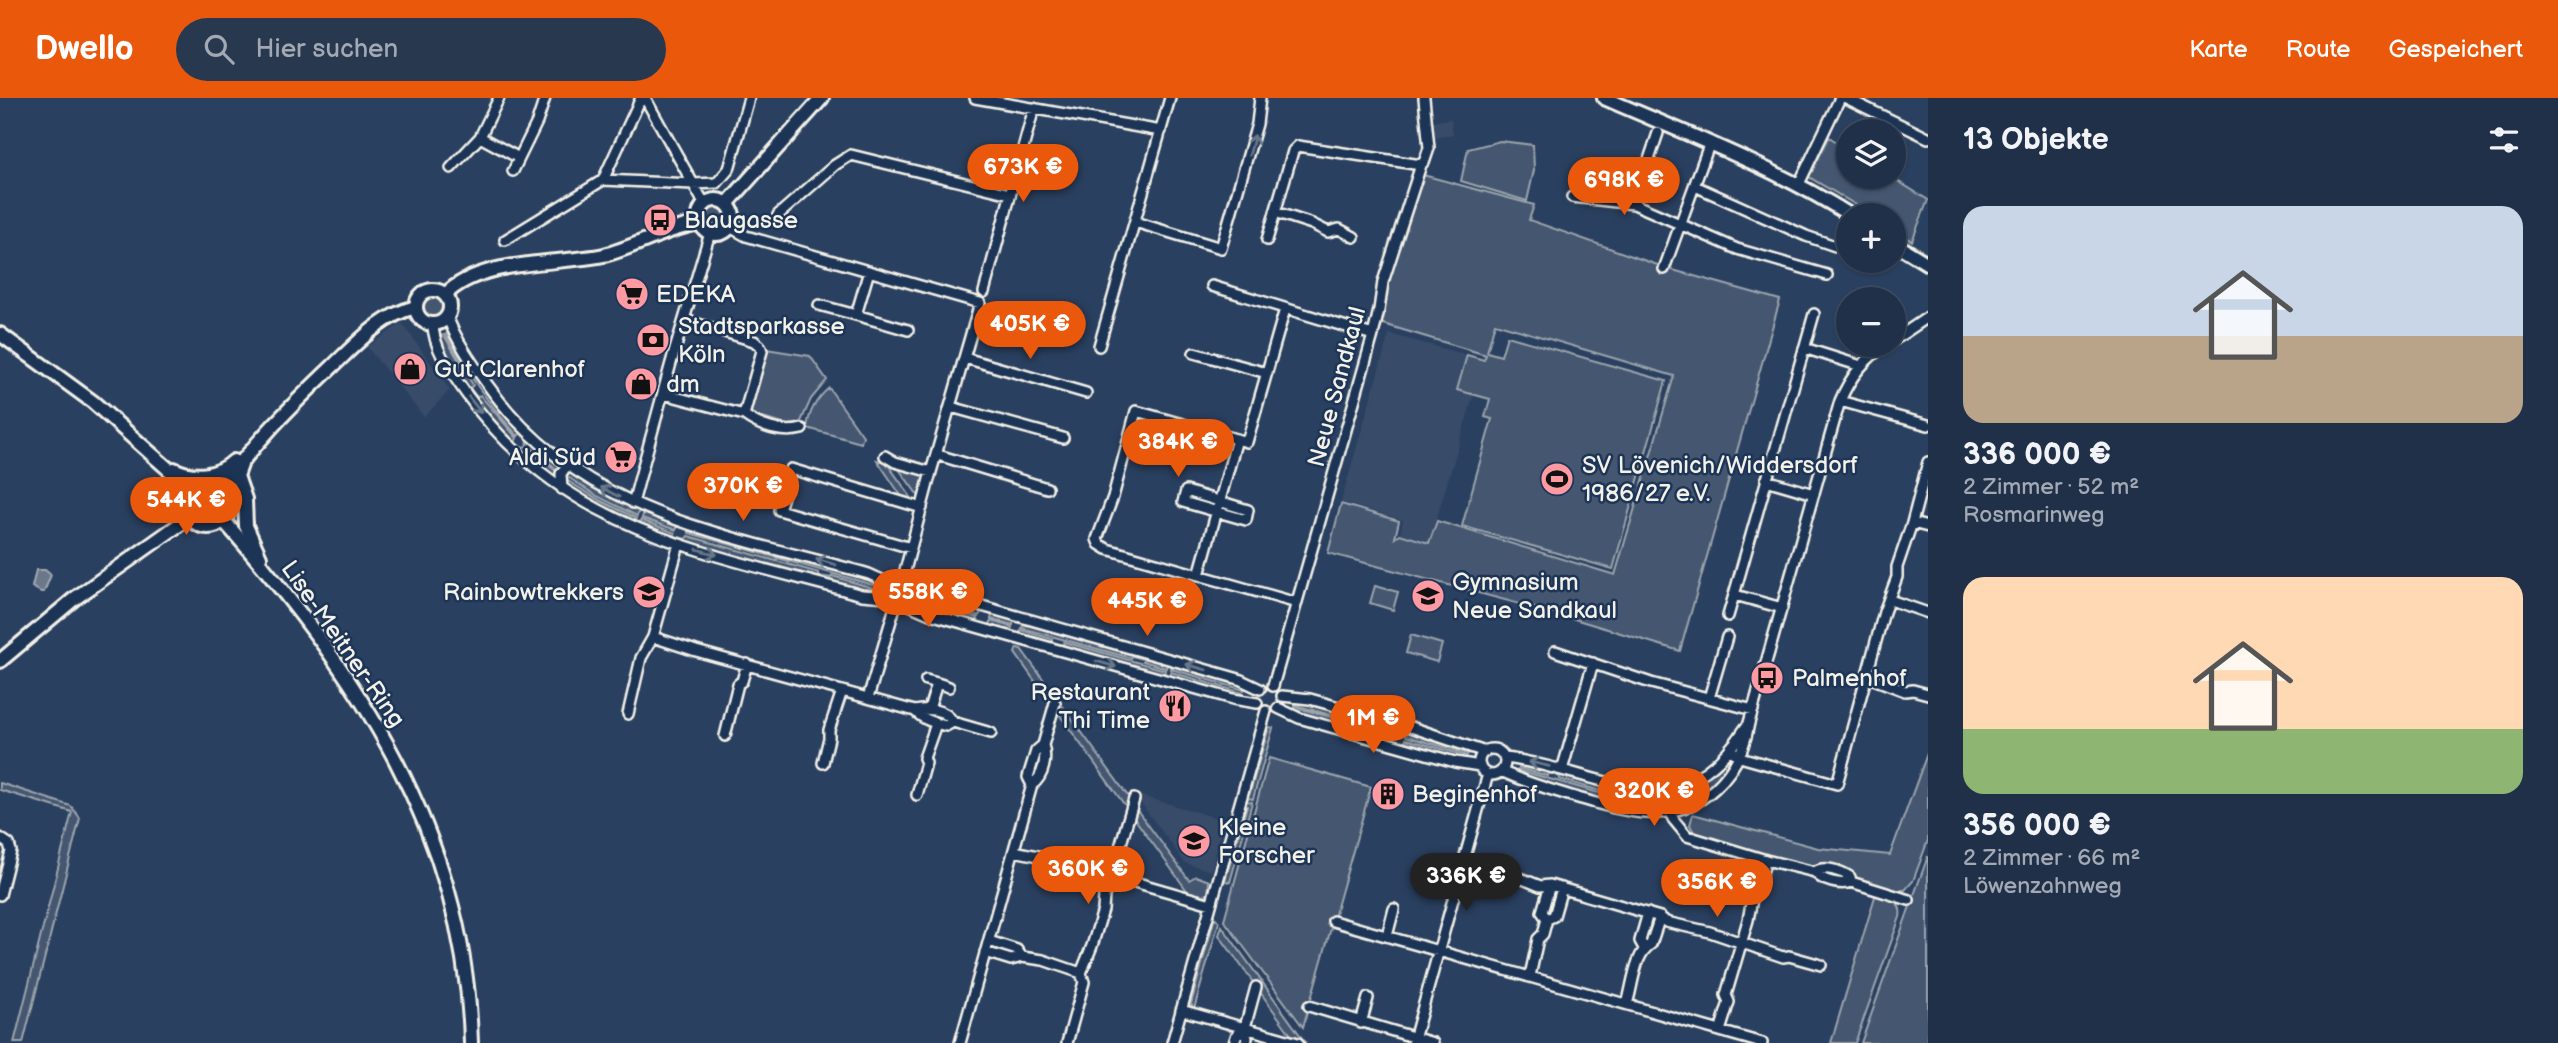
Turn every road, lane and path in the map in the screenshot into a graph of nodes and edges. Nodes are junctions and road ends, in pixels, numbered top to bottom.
1 (499, 98) edge
2 (545, 98) edge
3 (643, 98) edge
4 (749, 98) edge
5 (822, 98) edge
6 (975, 98) edge
7 (1171, 98) edge
8 (1260, 98) edge
9 (1424, 98) edge
10 (1604, 98) edge
11 (1840, 98) edge
12 (1846, 98) edge
13 (1034, 108) junction
14 (1161, 131) junction
15 (1658, 133) dead end
16 (480, 137) junction
17 (1928, 138) edge
18 (1709, 145) junction
19 (519, 158) junction
20 (1421, 166) junction
21 (451, 168) dead end
22 (513, 171) dead end
23 (603, 180) junction
24 (693, 184) junction
25 (1695, 186) junction
26 (1797, 186) junction
27 (1010, 194) junction
28 (1572, 197) dead end
29 (727, 204) junction
30 (1634, 204) junction
31 (705, 205) junction
32 (1836, 207) edge
33 (1275, 212) junction
34 (778, 215) dead end
35 (1135, 222) junction
36 (701, 223) junction
37 (1680, 225) junction
38 (730, 227) junction
39 (710, 233) junction
40 (1354, 237) dead end
41 (505, 240) dead end
42 (1267, 240) dead end
43 (1836, 246) dead end
44 (1906, 251) edge
45 (1909, 253) junction
46 (1928, 264) edge
47 (1664, 269) dead end
48 (869, 271) junction
49 (1928, 271) edge
50 (1828, 275) dead end
51 (1212, 286) dead end
52 (984, 292) dead end
53 (445, 295) junction
54 (819, 305) dead end
55 (416, 307) junction
56 (1285, 309) junction
57 (1814, 314) dead end
58 (447, 316) junction
59 (856, 316) junction
60 (685, 320) junction
61 (1926, 320) edge
62 (433, 324) junction
63 (908, 330) dead end
64 (1906, 332) edge
65 (0, 334) edge
66 (1373, 335) junction
67 (1099, 346) dead end
68 (1804, 348) junction
69 (1194, 353) dead end
70 (1872, 357) edge
71 (965, 358) junction
72 (1861, 366) junction
73 (1267, 373) junction
74 (1086, 393) dead end
75 (664, 394) junction
76 (1840, 401) junction
77 (951, 407) junction
78 (744, 415) junction
79 (1928, 425) edge
80 (802, 429) dead end
81 (1063, 438) dead end
82 (1237, 439) junction
83 (247, 454) junction
84 (938, 455) junction
85 (885, 456) dead end
86 (159, 459) junction
87 (1928, 461) edge
88 (567, 465) junction
89 (931, 472) junction
90 (1766, 480) junction
91 (1046, 488) dead end
92 (221, 489) junction
93 (562, 489) junction
94 (193, 491) junction
95 (1814, 494) junction
96 (1220, 501) junction
97 (633, 503) junction
98 (922, 508) junction
99 (1217, 512) junction
100 (190, 517) junction
101 (223, 521) junction
102 (1912, 523) junction
103 (1928, 527) edge
104 (680, 544) junction
105 (911, 548) junction
106 (265, 567) junction
107 (1199, 575) junction
108 (902, 582) junction
109 (891, 584) junction
110 (911, 590) junction
111 (1735, 595) junction
112 (886, 597) junction
113 (1890, 600) junction
114 (1297, 603) junction
115 (907, 604) junction
116 (895, 607) junction
117 (1782, 608) junction
118 (1928, 613) edge
119 (1728, 616) dead end
120 (653, 637) junction
121 (1727, 637) dead end
122 (1555, 651) dead end
123 (0, 661) edge
124 (1592, 663) junction
125 (747, 664) junction
126 (1868, 677) junction
127 (926, 680) dead end
128 (937, 684) junction
129 (1273, 686) junction
130 (949, 687) dead end
131 (1260, 689) junction
132 (842, 691) junction
133 (1928, 694) edge
134 (1282, 696) junction
135 (868, 698) junction
136 (1709, 698) junction
137 (1257, 703) junction
138 (1055, 704) dead end
139 (1278, 708) junction
140 (929, 709) junction
141 (1753, 710) junction
142 (915, 711) junction
143 (1266, 711) junction
144 (628, 714) dead end
145 (953, 722) junction
146 (1749, 723) junction
147 (936, 724) junction
148 (990, 733) dead end
149 (725, 736) dead end
150 (1731, 750) junction
151 (1485, 752) junction
152 (1740, 757) junction
153 (1505, 758) junction
154 (823, 763) dead end
155 (1480, 766) junction
156 (1562, 769) junction
157 (1501, 771) junction
158 (1488, 774) junction
159 (1661, 790) junction
160 (917, 795) dead end
161 (1134, 799) dead end
162 (1671, 812) junction
163 (0, 838) edge
164 (1014, 851) junction
165 (1766, 860) junction
166 (1465, 865) junction
167 (1111, 877) junction
168 (1550, 885) junction
169 (1562, 888) junction
170 (0, 895) edge
171 (1909, 900) dead end
172 (1210, 904) junction
173 (1394, 909) dead end
174 (1648, 913) junction
175 (1660, 917) junction
176 (1547, 919) junction
177 (1333, 920) dead end
178 (1387, 936) junction
179 (989, 941) junction
180 (1741, 944) junction
181 (1644, 948) junction
182 (1440, 951) junction
183 (985, 952) junction
184 (1023, 957) junction
185 (1821, 965) dead end
186 (1082, 973) junction
187 (1531, 976) junction
188 (1256, 987) dead end
189 (1368, 998) dead end
190 (1627, 1004) junction
191 (1309, 1006) dead end
192 (1181, 1010) junction
193 (1361, 1023) junction
194 (1244, 1030) junction
195 (1720, 1031) junction
196 (1414, 1040) edge
197 (471, 1043) edge
198 (960, 1043) edge
199 (1067, 1043) edge
200 (1172, 1043) edge
201 (1234, 1043) edge
202 (1246, 1043) edge
203 (1298, 1043) edge
204 (1433, 1043) edge
205 (1762, 1043) edge

1 - 16 street
2 - 19 street
3 - 23 street
3 - 24 street
4 - 24 street
5 - 29 street
6 - 13 street
7 - 14 street
35 -> 8 street
9 - 20 street, Neue Sandkaul
10 - 18 street
11 - 26 street
12 - 17 street
13 - 14 street
13 - 27 street
14 - 35 street
15 - 30 street
16 - 19 street
16 - 21 street
18 - 25 street
18 - 26 street
19 - 22 street
20 - 33 street
20 - 66 street, Neue Sandkaul
23 - 24 street
23 - 41 street
24 - 31 street
25 - 37 street
25 - 43 street
26 - 32 street
27 - 34 street
27 - 52 street
28 - 30 street
29 - 31 street
29 - 38 street
30 - 37 street
31 - 36 street
33 - 40 street
33 - 42 street
35 - 67 street
36 - 39 street
36 - 53 street
37 - 47 street
37 - 50 street
38 - 39 street
38 - 48 street
39 - 60 street
44 - 45 street
45 - 46 street
45 - 49 street
48 - 59 street
48 - 71 street
51 - 56 street
53 - 55 street
53 - 58 street
54 - 59 street
55 - 62 street
55 - 83 street
56 - 66 street
56 - 73 street
57 - 68 street
58 - 62 street
58 - 88 street
59 - 63 street
60 - 75 street
60 - 78 street
61 - 64 street
62 -> 93 street
65 - 86 street
66 - 114 street, Neue Sandkaul
68 - 72 street
68 - 90 street
69 - 73 street
70 - 72 street
71 - 74 street
71 - 77 street
72 - 76 street
73 - 82 street
75 - 78 street
75 - 97 street
76 - 79 street
76 - 95 street
77 - 81 street
77 - 84 street
78 - 80 street
82 - 96 street
82 - 107 street
83 - 86 street
83 - 92 street
83 - 106 street
84 - 89 street
84 - 91 street
85 - 89 street
86 - 94 street
87 - 102 street
88 - 93 street
97 -> 88 street
89 - 98 street
90 - 95 street
90 - 111 street
92 - 94 street
92 - 101 street
93 - 104 street
94 - 100 street
95 - 117 street
96 - 99 street
96 - 99 street
96 - 99 street
109 -> 97 street
98 - 105 street
98 - 105 street
99 - 107 street
100 - 101 street
100 - 123 street
101 - 106 street, Lise-Meitner-Ring
102 - 103 street
102 - 113 street
104 -> 112 street
104 - 120 street
105 - 108 street
106 - 197 street, Lise-Meitner-Ring
107 - 114 street
108 - 109 street
108 - 110 street
109 - 112 street
110 - 115 street
131 -> 110 street
111 - 117 street
111 - 119 street
112 - 116 street
113 - 118 street
113 - 126 street
114 - 129 street, Neue Sandkaul
115 - 116 street
115 -> 137 street
116 - 135 street
117 - 141 street
120 - 125 street
120 - 144 street
121 - 136 street
122 - 124 street
124 - 136 street
124 - 156 street
125 - 132 street
125 - 149 street
126 - 133 street
126 - 152 street
127 - 128 street
128 - 130 street
128 - 140 street
129 - 131 street
129 - 134 street
131 - 137 street
132 - 135 street
132 - 154 street
134 - 139 street
134 - 151 street
135 - 142 street
136 - 141 street
137 - 143 street
138 - 164 street
139 - 143 street
139 - 155 street
140 - 142 street
140 - 145 street
141 - 146 street
142 - 147 street
143 - 172 street
145 - 147 street
145 - 148 street
146 - 150 street
146 - 152 street
147 - 160 street
150 - 152 street
150 - 159 street
151 - 153 street
151 - 155 street
152 - 162 street
156 -> 153 street
153 - 157 street
155 - 158 street
156 - 159 street
157 - 158 street
157 - 162 street
158 - 166 street
159 - 162 street
161 - 167 street
162 - 165 street
163 - 170 street
164 - 167 street
164 - 179 street
165 - 171 street
165 - 180 street
166 - 168 street
166 - 182 street
167 - 172 street
167 - 186 street
168 - 169 street
168 - 176 street
169 - 174 street
169 - 176 street
172 - 192 street
173 - 178 street
174 - 175 street
174 - 181 street
175 - 180 street
175 - 181 street
176 - 187 street
177 - 178 street
178 - 182 street
179 - 183 street
179 - 184 street
180 - 185 street
180 - 195 street
181 - 190 street
182 - 187 street
182 - 196 street
183 - 184 street
183 - 198 street
184 - 186 street
186 - 199 street
187 - 190 street
188 - 194 street
189 - 193 street
190 - 195 street
191 - 193 street
192 - 194 street
192 - 200 street
193 - 196 street
194 - 201 street
194 - 202 street
194 - 203 street
195 - 205 street
196 - 204 street

